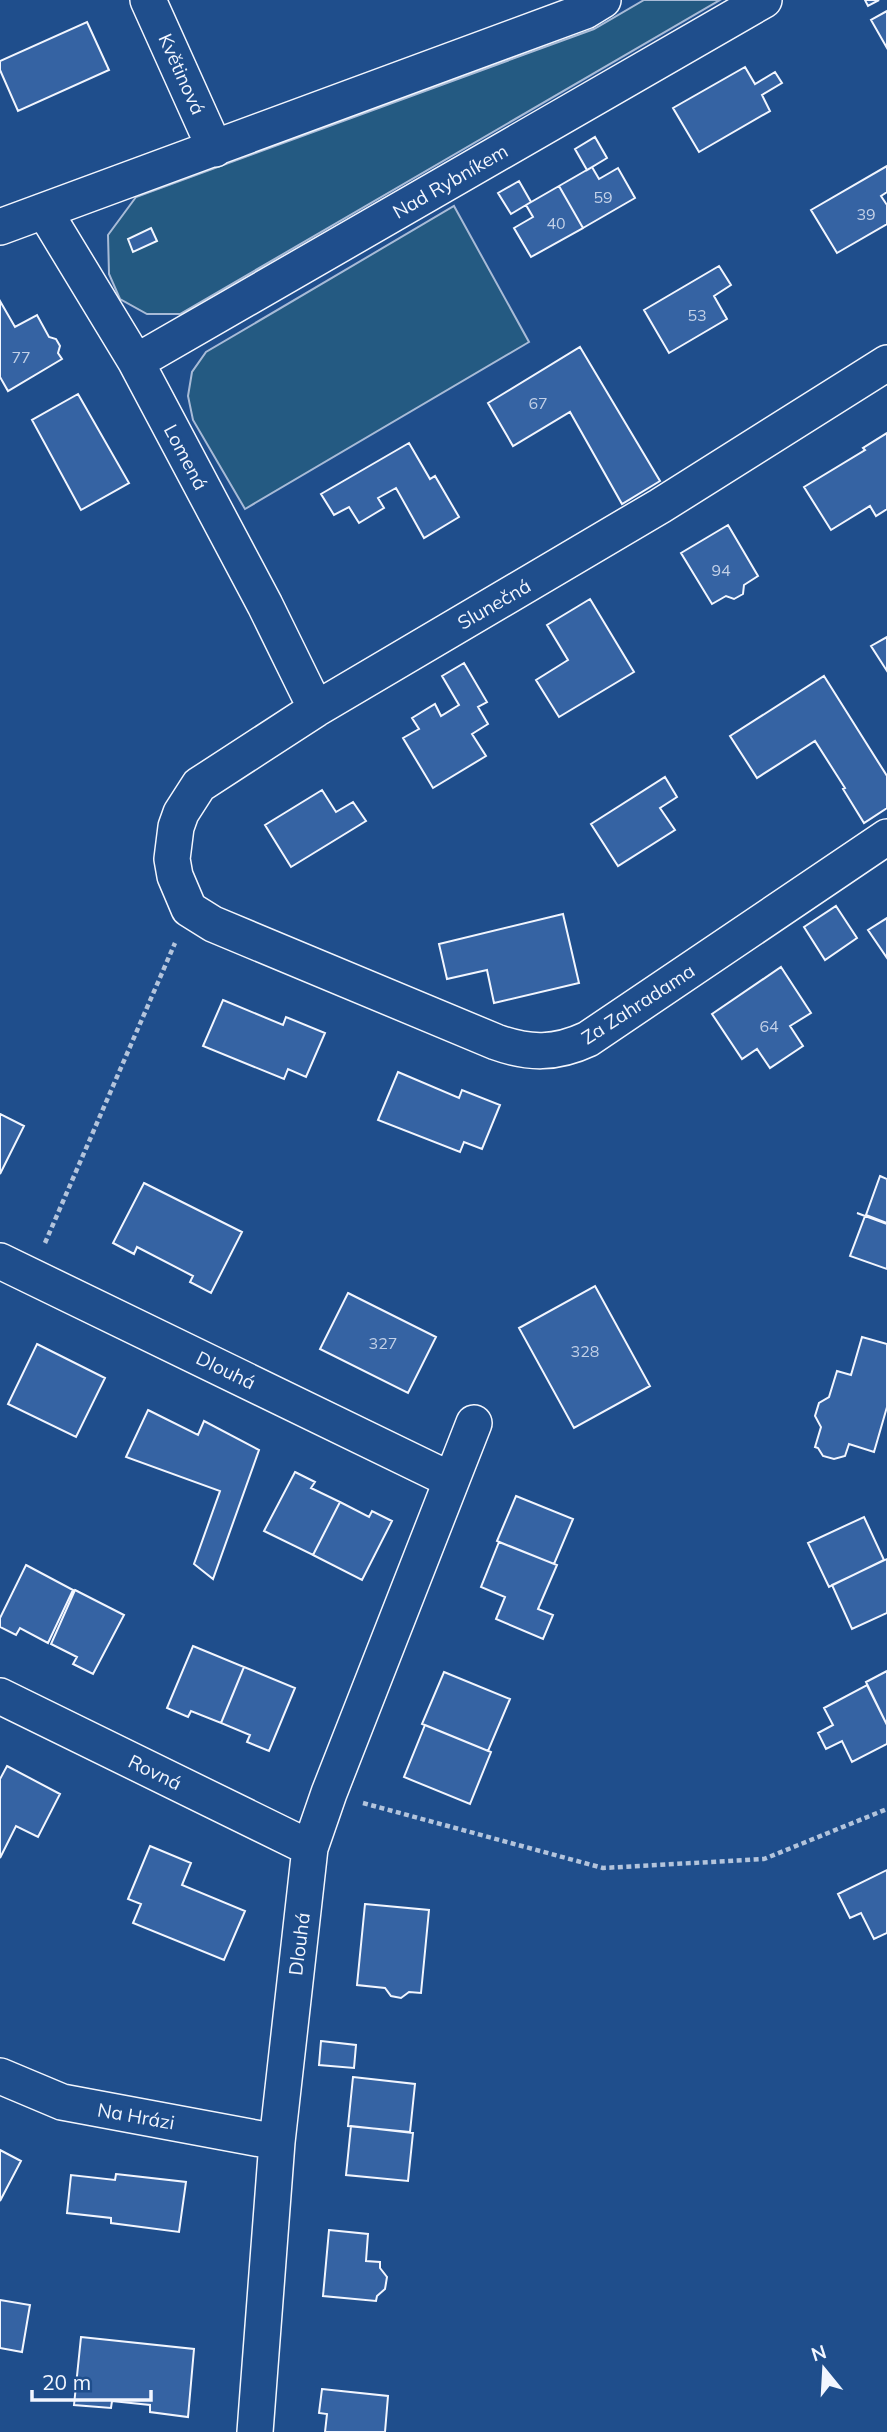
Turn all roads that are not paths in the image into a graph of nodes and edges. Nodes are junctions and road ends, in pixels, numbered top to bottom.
1 (148, 0) edge
2 (764, 0) edge
3 (589, 4) edge
4 (215, 149) junction
5 (45, 212) junction
6 (0, 228) edge
7 (136, 362) junction
8 (887, 363) edge
9 (316, 709) junction
10 (887, 837) edge
11 (185, 900) joint
12 (0, 1261) edge
13 (474, 1423) dead end
14 (451, 1480) junction
15 (0, 1696) edge
16 (310, 1848) junction
17 (0, 2076) edge
18 (276, 2142) junction
19 (255, 2432) edge

1 - 4 street, Květinová
2 - 7 street, Nad Rybníkem
3 - 4 street
4 - 5 street
5 - 6 street
5 - 7 street, Lomená
7 - 9 street, Lomená
8 - 9 street, Slunečná
9 - 11 street, Slunečná
10 - 11 street, Za Zahradama
12 - 14 street, Dlouhá
13 - 14 street, Dlouhá
14 - 16 street, Dlouhá
15 - 16 street, Rovná
16 - 18 street, Dlouhá
17 - 18 street, Na Hrázi
18 - 19 street, Dlouhá

